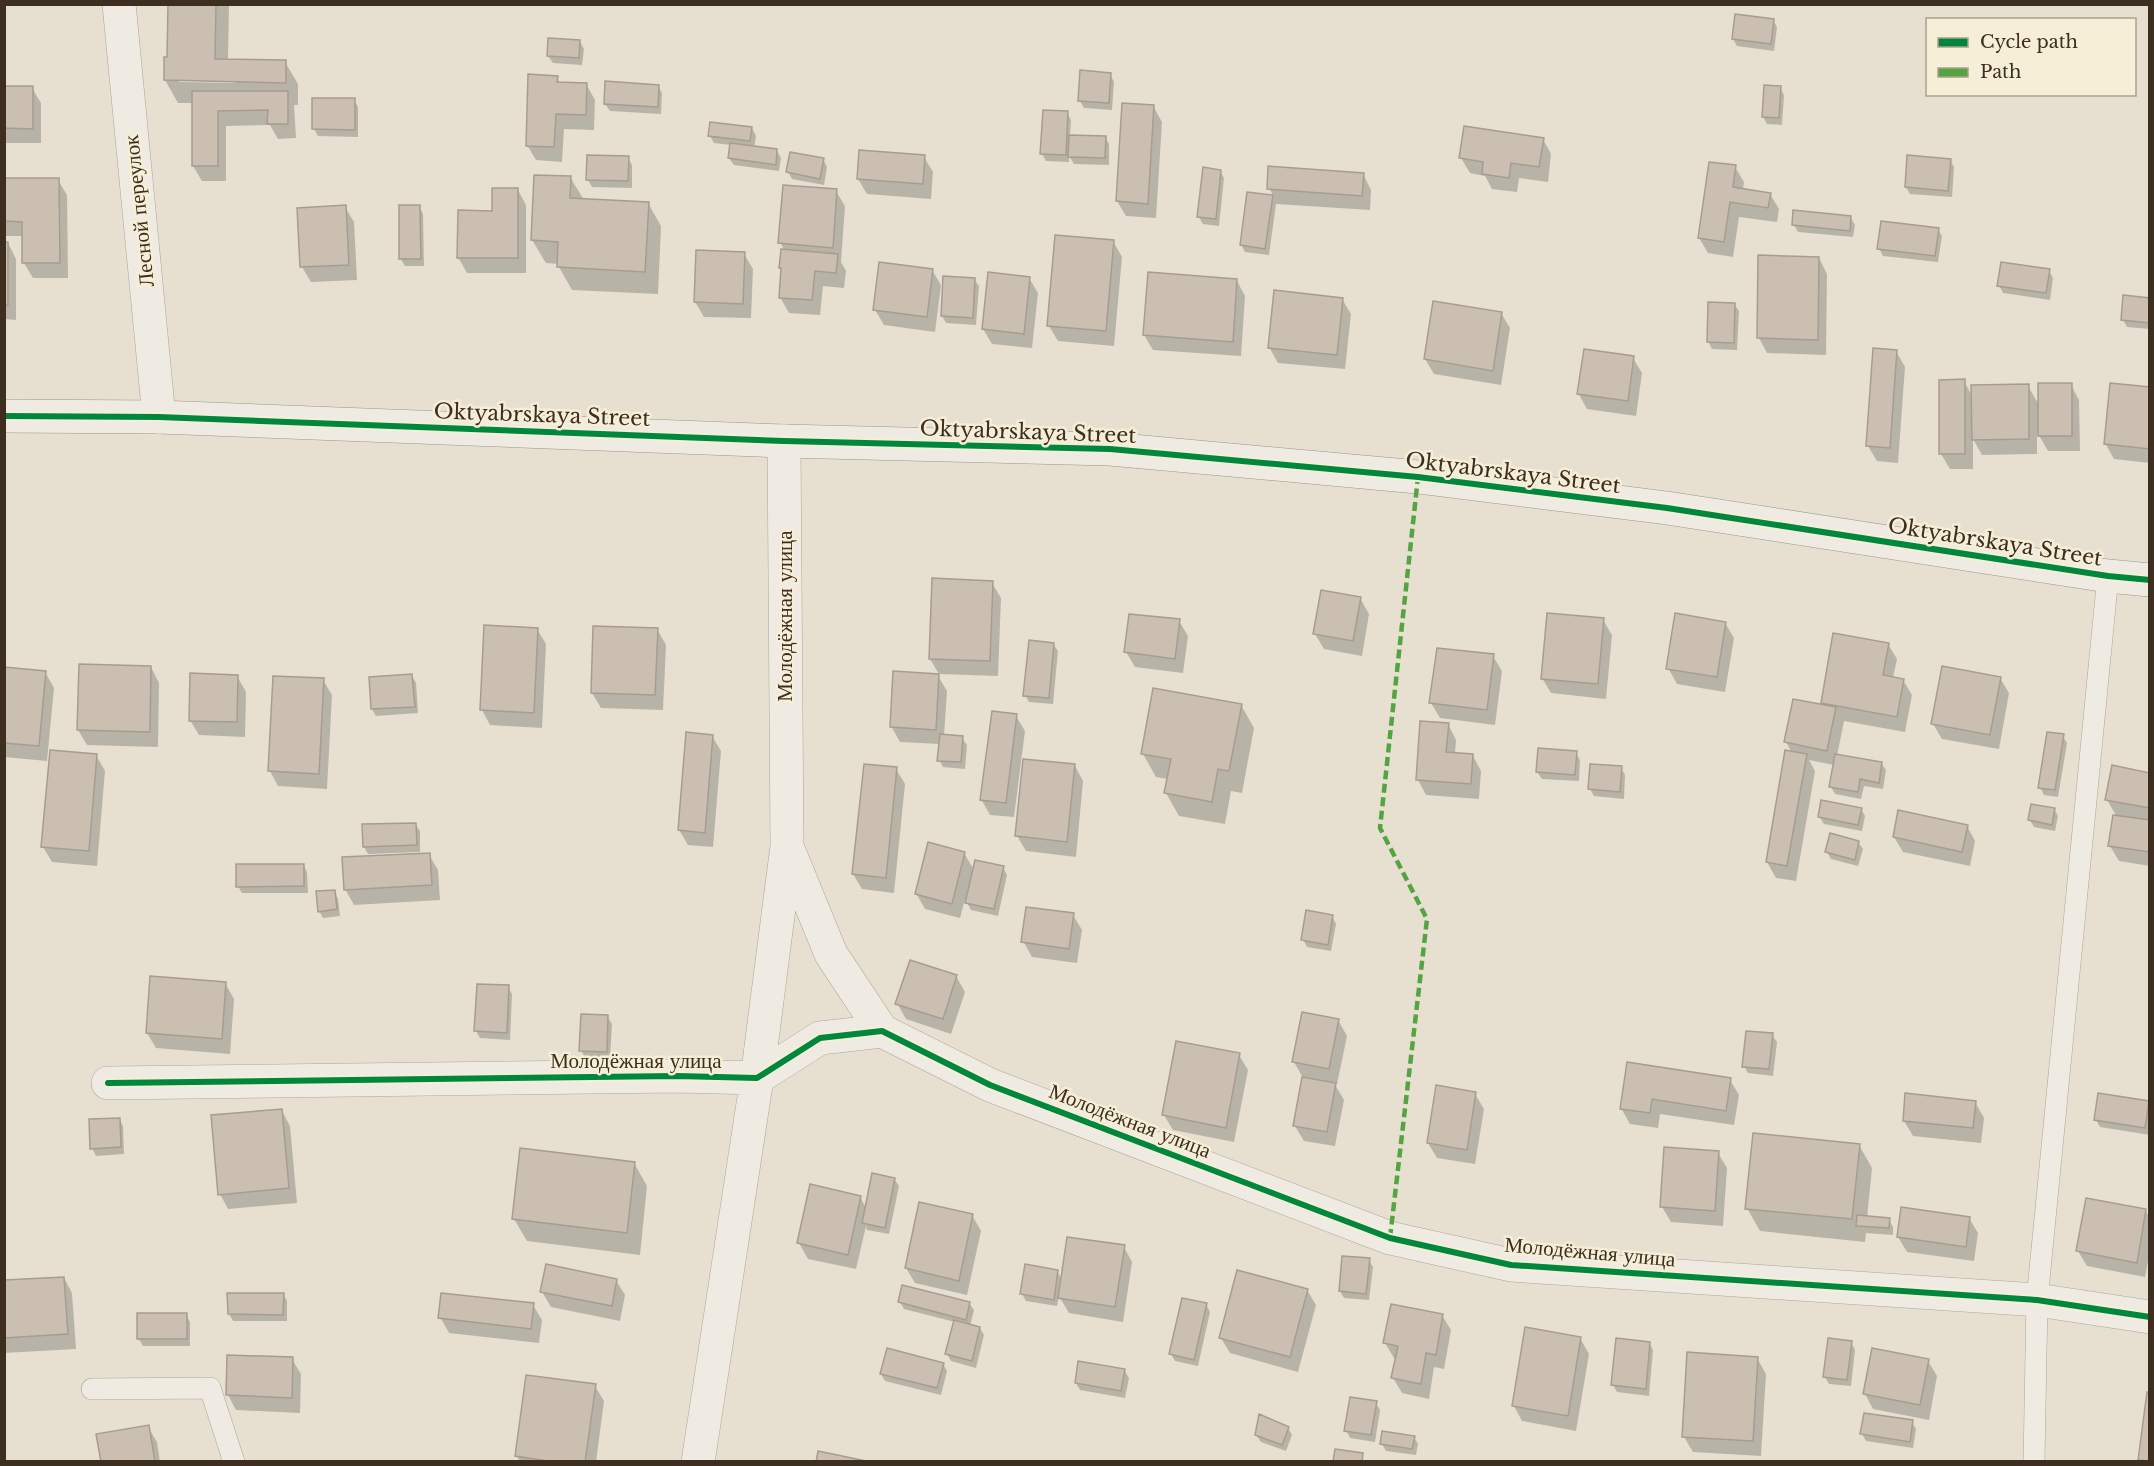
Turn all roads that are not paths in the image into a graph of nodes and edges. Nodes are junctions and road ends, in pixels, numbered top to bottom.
1 (119, 4) edge
2 (4, 416) edge
3 (159, 417) junction
4 (784, 441) junction
5 (2108, 576) junction
6 (2150, 580) edge
7 (787, 846) junction
8 (882, 1031) junction
9 (757, 1078) junction
10 (108, 1083) dead end
11 (2037, 1300) junction
12 (2150, 1317) edge
13 (92, 1389) dead end
14 (234, 1461) edge
15 (698, 1461) edge
16 (2034, 1461) edge

1 - 3 street, Лесной переулок
2 - 3 street, Oktyabrskaya Street
3 - 4 street, Oktyabrskaya Street
4 - 5 street, Oktyabrskaya Street
4 - 7 street, Молодёжная улица
5 - 6 street, Oktyabrskaya Street
5 - 11 lane
7 - 8 street
7 - 9 street, Молодёжная улица
8 - 9 street
8 - 11 street, Молодёжная улица
9 - 10 street, Молодёжная улица
9 - 15 street, Молодёжная улица
11 - 12 street, Молодёжная улица
11 - 16 lane
13 - 14 lane

